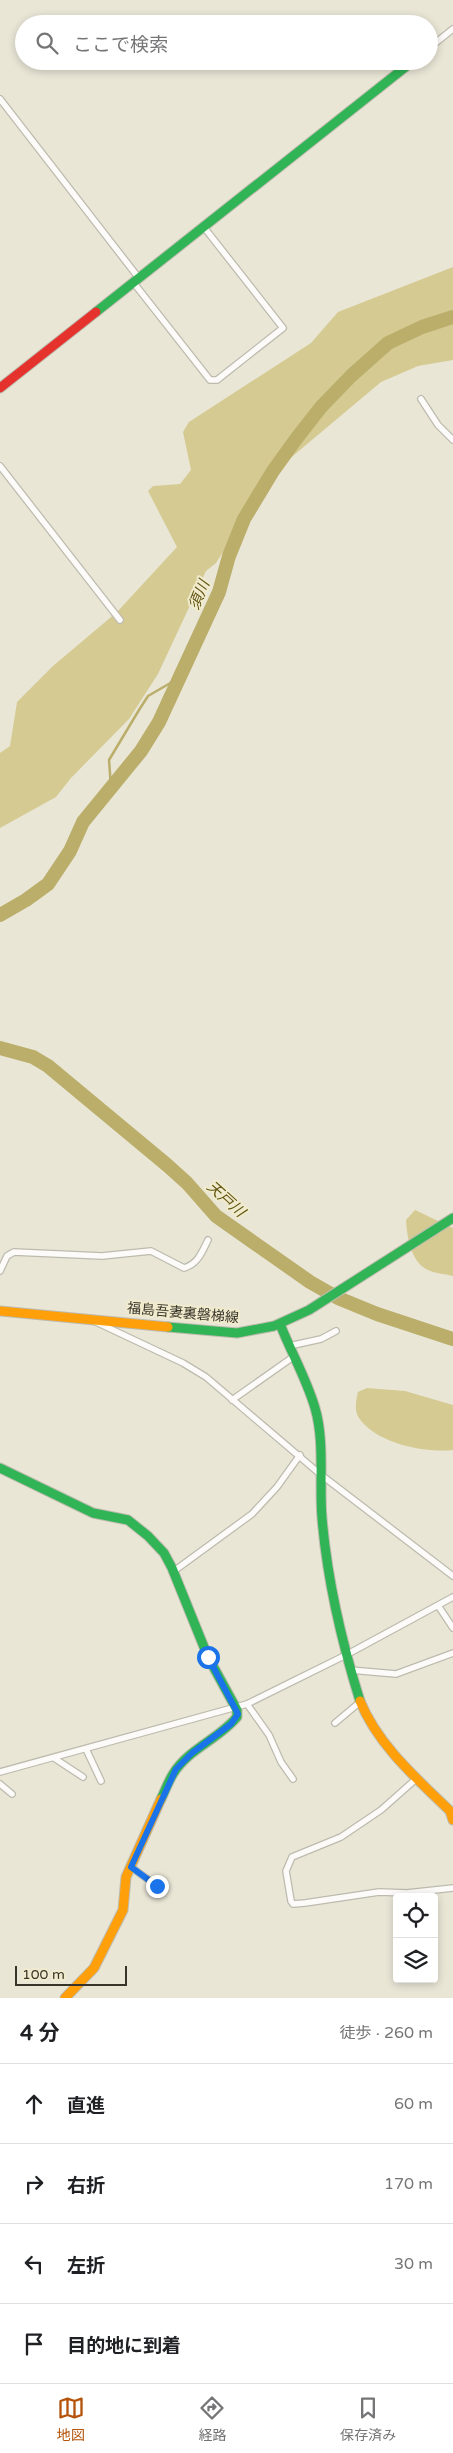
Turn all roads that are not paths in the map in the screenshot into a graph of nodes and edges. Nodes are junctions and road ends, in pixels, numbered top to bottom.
1 (453, 29) edge
2 (438, 41) edge
3 (402, 70) edge
4 (0, 98) edge
5 (203, 226) junction
6 (135, 279) junction
7 (0, 388) edge
8 (420, 400) dead end
9 (453, 440) edge
10 (0, 466) edge
11 (120, 620) dead end
12 (453, 1218) edge
13 (208, 1240) dead end
14 (0, 1271) edge
15 (0, 1311) edge
16 (93, 1318) junction
17 (280, 1324) junction
18 (336, 1331) dead end
19 (289, 1346) junction
20 (293, 1357) junction
21 (232, 1400) junction
22 (300, 1455) junction
23 (0, 1468) edge
24 (320, 1474) junction
25 (174, 1570) junction
26 (453, 1576) edge
27 (453, 1597) edge
28 (439, 1607) junction
29 (453, 1628) edge
30 (453, 1653) edge
31 (346, 1655) junction
32 (350, 1670) junction
33 (360, 1702) junction
34 (247, 1704) junction
35 (236, 1708) junction
36 (335, 1723) dead end
37 (86, 1749) junction
38 (54, 1758) junction
39 (0, 1772) edge
40 (83, 1777) dead end
41 (293, 1779) dead end
42 (416, 1779) junction
43 (101, 1781) dead end
44 (0, 1784) edge
45 (12, 1794) dead end
46 (452, 1816) edge
47 (131, 1867) junction
48 (157, 1886) dead end
49 (453, 1888) edge
50 (65, 1998) edge

1 - 2 street
3 - 5 street
4 - 6 street
5 - 6 street
5 - 6 street
6 - 7 street
8 - 9 street
10 - 11 street
12 - 17 street, 福島吾妻裏磐梯線
13 - 14 street
15 - 16 street, 福島吾妻裏磐梯線
16 - 17 street, 福島吾妻裏磐梯線
16 - 21 street
17 - 19 street
18 - 19 street
19 - 20 street
20 - 21 street
20 - 24 street
21 - 22 street
22 - 24 street
22 - 25 street
23 - 25 street
24 - 26 street
24 - 31 street
25 - 35 street
27 - 28 street
28 - 29 street
28 - 31 street
30 - 32 street
31 - 32 street
31 - 34 street
32 - 33 street
33 - 36 street
33 - 42 street
34 - 35 street
34 - 41 street
35 - 37 street
35 - 47 street
37 - 38 street
37 - 43 street
38 - 39 street
38 - 40 street
42 - 46 street
42 - 49 street
44 - 45 street
47 - 48 street
47 - 50 street

